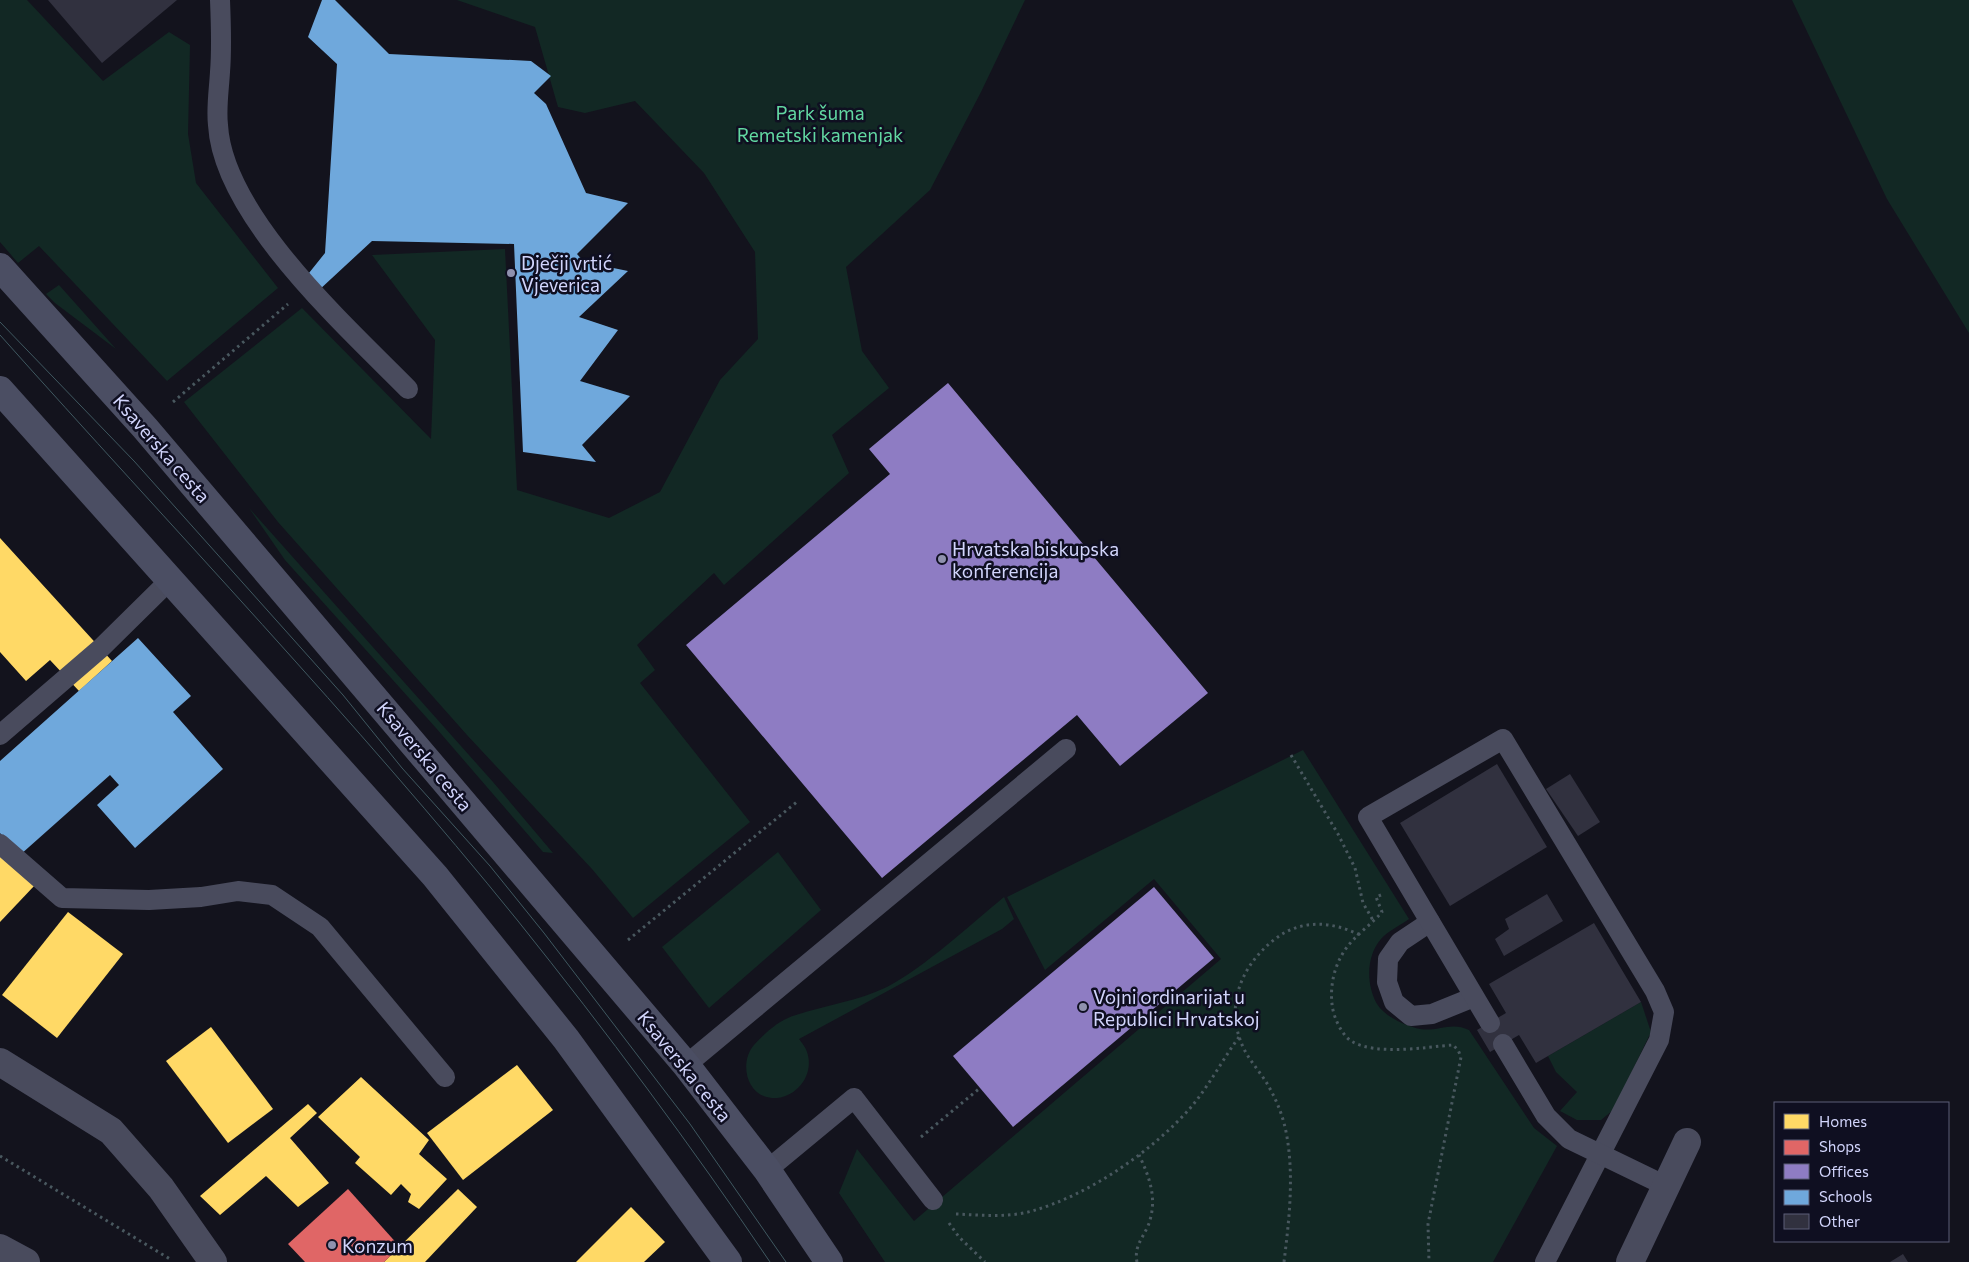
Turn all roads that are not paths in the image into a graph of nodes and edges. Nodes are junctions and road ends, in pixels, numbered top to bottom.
1 (220, 0) edge
2 (0, 267) edge
3 (408, 389) dead end
4 (0, 390) edge
5 (170, 580) junction
6 (0, 735) edge
7 (1066, 749) dead end
8 (0, 844) edge
9 (1430, 922) junction
10 (1474, 996) junction
11 (1490, 1022) dead end
12 (1503, 1044) dead end
13 (0, 1062) edge
14 (686, 1065) junction
15 (445, 1077) dead end
16 (1687, 1142) dead end
17 (1601, 1155) junction
18 (766, 1170) junction
19 (1666, 1186) junction
20 (938, 1207) road end
21 (0, 1248) edge
22 (26, 1262) edge
23 (213, 1262) edge
24 (728, 1262) edge
25 (829, 1262) edge
26 (1545, 1262) edge
27 (1630, 1262) edge

1 - 3 lane
2 - 14 main road, Ksaverska cesta
4 - 5 main road
5 - 6 lane
5 - 24 main road
7 - 14 lane
8 - 15 lane
9 - 10 lane
9 - 10 lane
9 - 17 lane
10 - 11 lane
12 - 17 lane
13 - 23 street
14 - 18 main road, Ksaverska cesta
16 - 19 street
17 - 19 lane
17 - 26 lane
18 - 20 lane
18 - 25 main road, Ksaverska cesta
19 - 27 street
21 - 22 street

